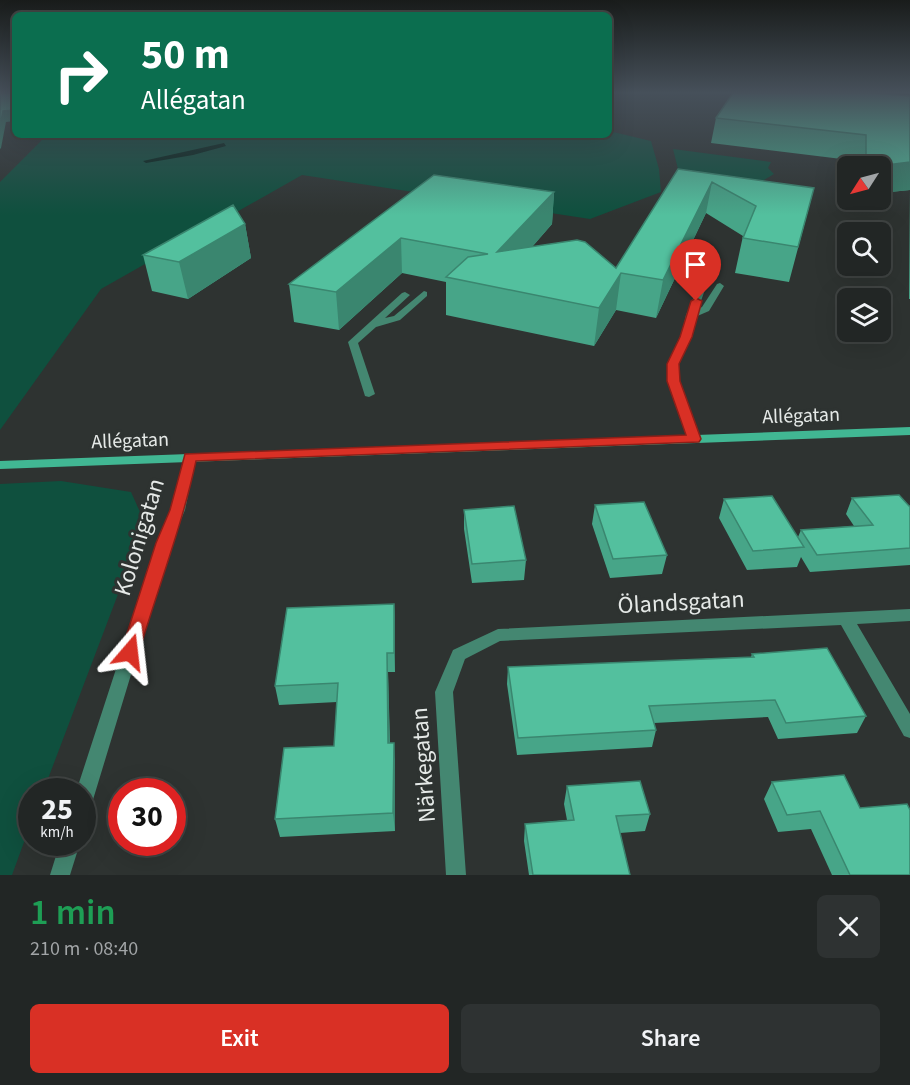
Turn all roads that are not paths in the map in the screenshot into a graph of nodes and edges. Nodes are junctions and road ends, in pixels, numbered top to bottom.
1 (720, 286) dead end
2 (702, 287) dead end
3 (424, 294) dead end
4 (405, 295) dead end
5 (691, 315) junction
6 (374, 325) junction
7 (369, 394) dead end
8 (910, 431) edge
9 (694, 439) junction
10 (190, 457) junction
11 (0, 465) edge
12 (910, 615) edge
13 (845, 618) junction
14 (459, 655) joint
15 (910, 730) edge
16 (90, 778) edge
17 (66, 856) edge
18 (60, 875) edge
19 (456, 875) edge

1 - 5 street
2 - 5 street
3 - 6 street
4 - 6 street
5 - 9 street
6 - 7 street
8 - 9 street, Allégatan
9 - 10 street, Allégatan
10 - 11 street, Allégatan
10 - 16 street, Kolonigatan
12 - 13 street, Ölandsgatan
13 - 14 street, Ölandsgatan
13 - 15 street
14 - 19 street, Närkegatan
17 - 18 street

